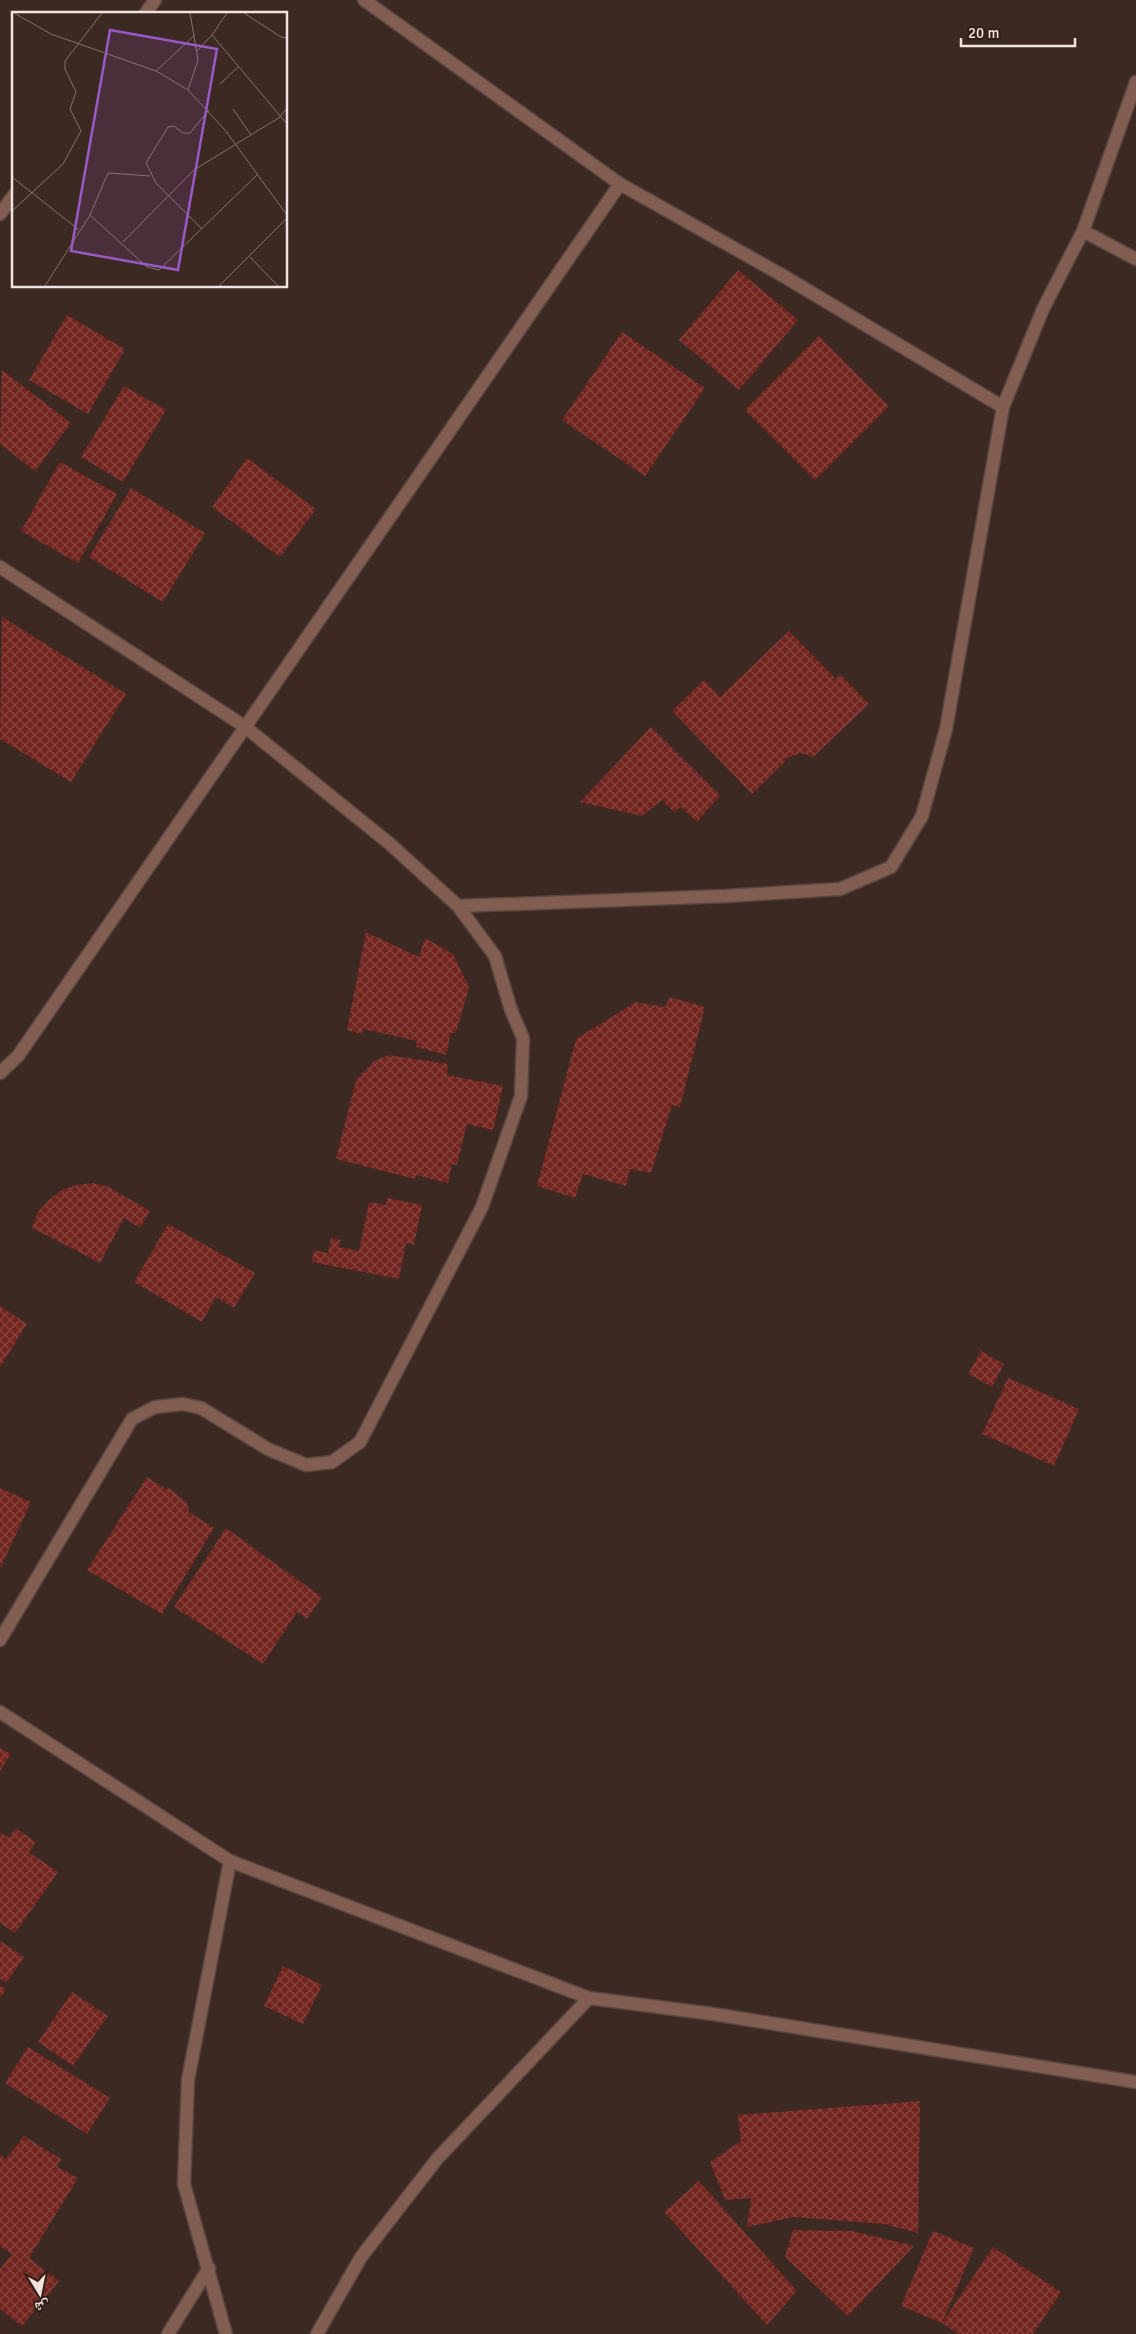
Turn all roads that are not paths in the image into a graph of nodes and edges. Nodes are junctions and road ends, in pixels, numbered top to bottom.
1 (155, 0) edge
2 (364, 0) edge
3 (146, 12) edge
4 (1136, 82) edge
5 (620, 184) junction
6 (12, 198) edge
7 (0, 214) edge
8 (1083, 231) junction
9 (1136, 259) edge
10 (1003, 407) junction
11 (0, 567) edge
12 (244, 726) junction
13 (458, 906) junction
14 (0, 1073) edge
15 (0, 1640) edge
16 (0, 1712) edge
17 (230, 1860) junction
18 (589, 1998) junction
19 (1136, 2082) edge
20 (209, 2268) junction
21 (168, 2334) edge
22 (226, 2334) edge
23 (317, 2334) edge

1 - 3 street
2 - 5 street
4 - 8 street
5 - 10 street
5 - 12 street
6 - 7 street
8 - 9 street
8 - 10 street
10 - 13 street
11 - 12 street
12 - 13 street
12 - 14 street
13 - 15 street
16 - 17 street
17 - 18 street
17 - 20 street
18 - 19 street
18 - 23 street
20 - 21 street
20 - 22 street

